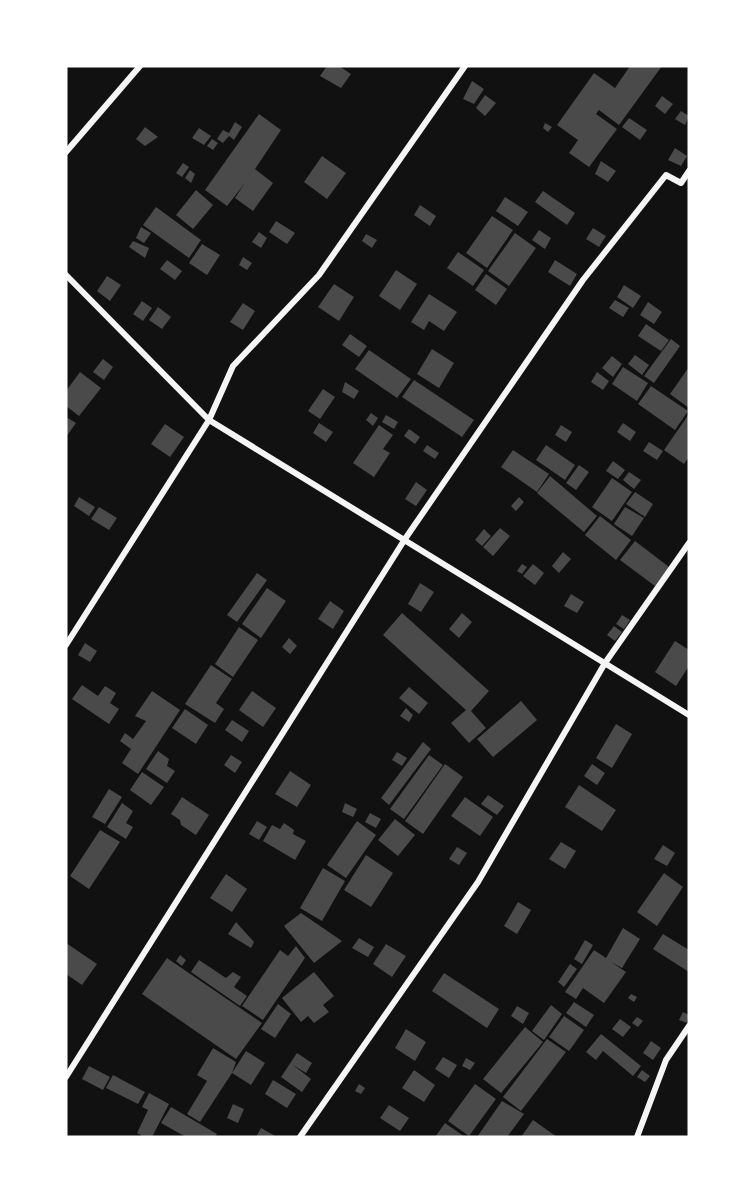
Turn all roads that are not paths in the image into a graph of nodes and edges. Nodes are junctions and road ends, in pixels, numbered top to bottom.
1 (140, 66) edge
2 (465, 66) edge
3 (66, 152) edge
4 (689, 171) edge
5 (66, 274) edge
6 (209, 420) junction
7 (405, 538) junction
8 (689, 543) edge
9 (66, 645) edge
10 (605, 663) junction
11 (689, 715) edge
12 (689, 1026) edge
13 (66, 1077) edge
14 (300, 1137) edge
15 (637, 1137) edge

1 - 3 street
2 - 6 street
4 - 7 street
5 - 6 street
6 - 7 street
6 - 9 street
7 - 10 street
7 - 13 street
8 - 10 street
10 - 11 street
10 - 14 street
12 - 15 street

